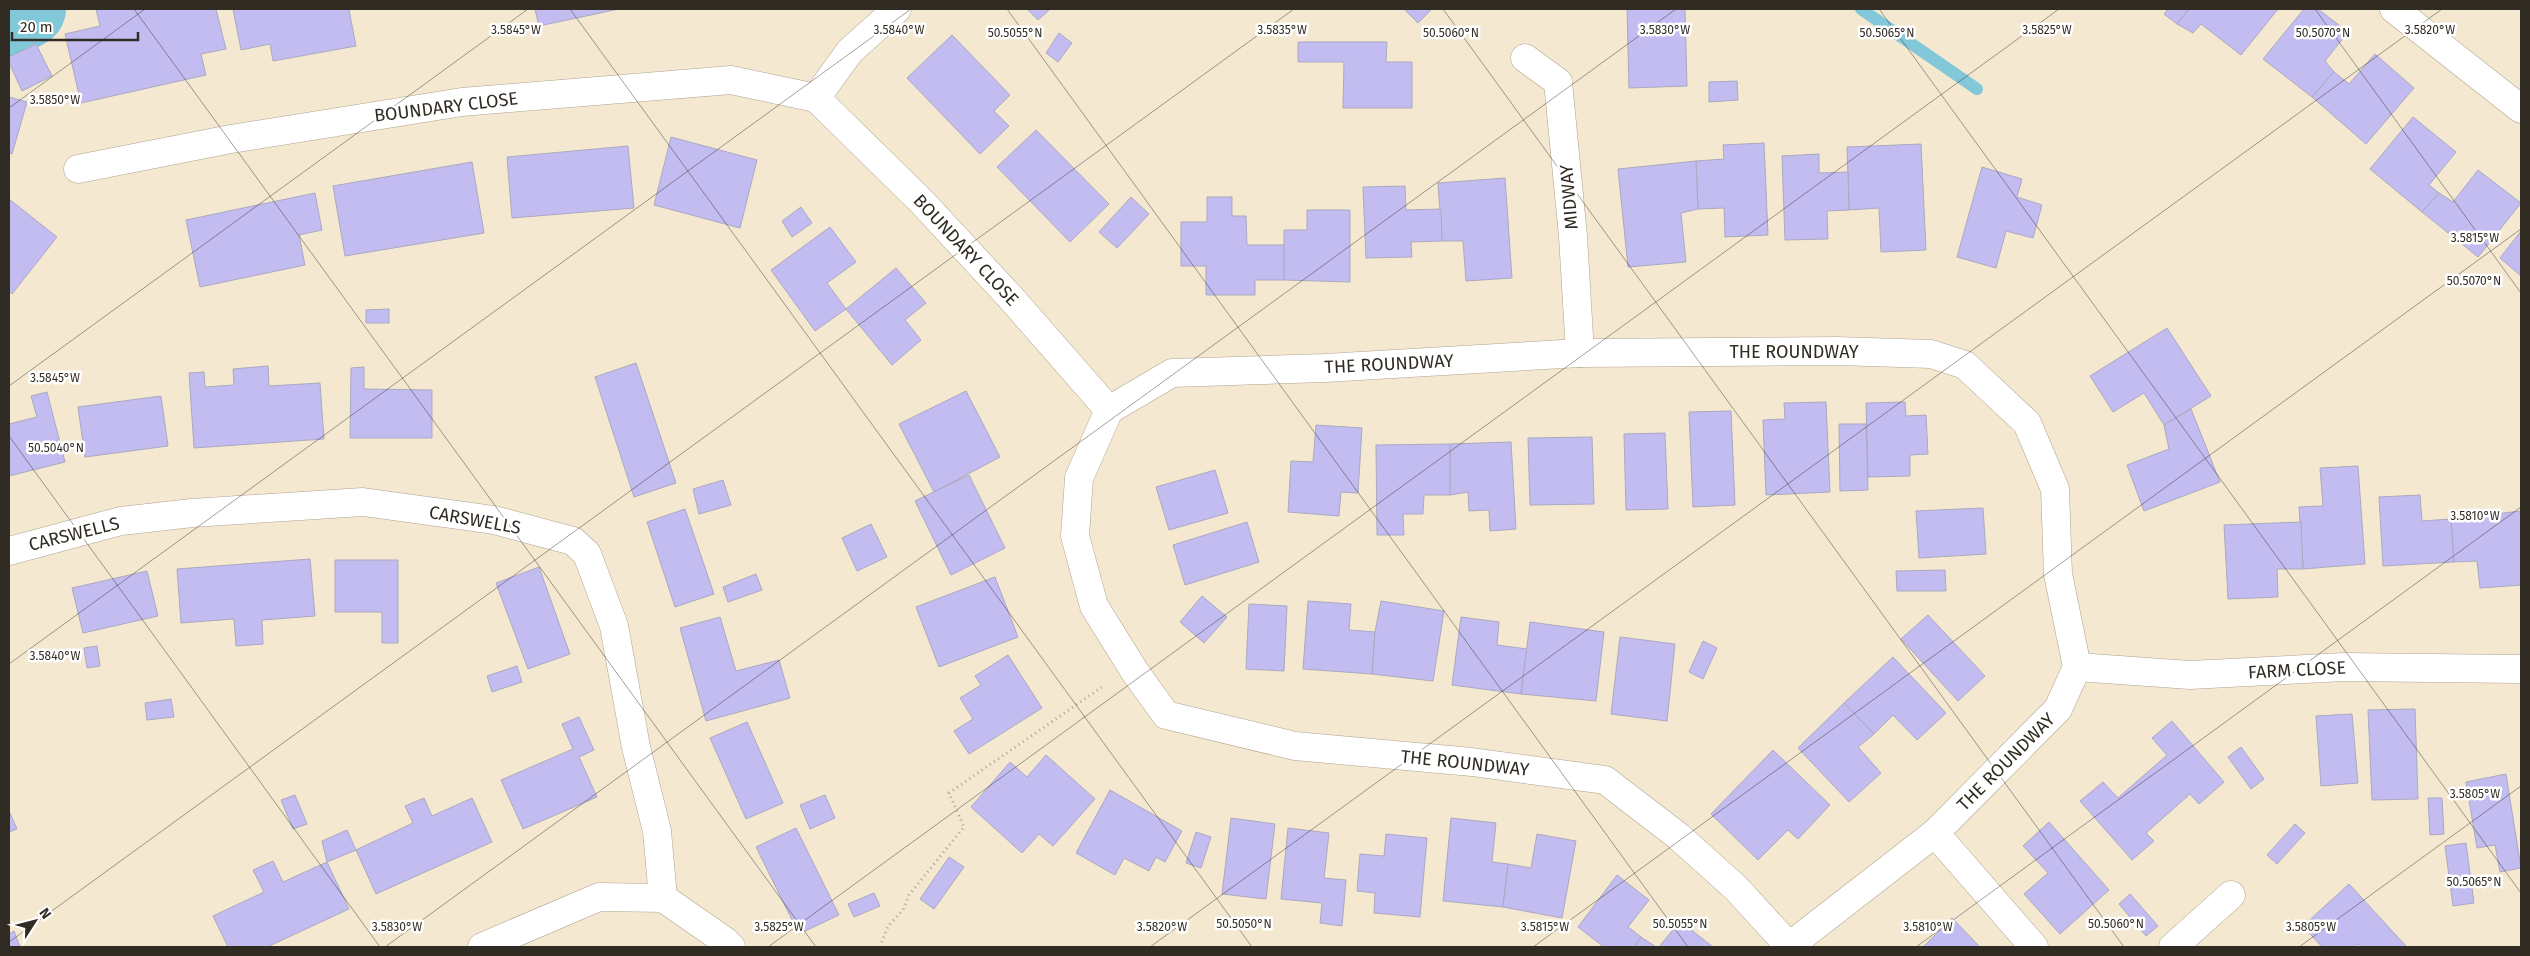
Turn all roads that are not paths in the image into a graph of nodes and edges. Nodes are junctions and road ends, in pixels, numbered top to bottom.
1 (897, 9) edge
2 (2394, 9) edge
3 (1525, 58) dead end
4 (816, 98) junction
5 (2521, 109) edge
6 (78, 169) dead end
7 (1580, 353) junction
8 (1109, 410) junction
9 (9, 551) edge
10 (2077, 667) junction
11 (2518, 668) dead end
12 (1935, 833) junction
13 (2231, 895) dead end
14 (663, 898) junction
15 (1789, 946) edge
16 (482, 947) edge
17 (731, 947) edge
18 (2034, 947) edge
19 (2173, 947) edge

1 - 4 street
2 - 5 street
3 - 7 street, MIDWAY
4 - 6 street, BOUNDARY CLOSE
4 - 8 street, BOUNDARY CLOSE
7 - 8 street, THE ROUNDWAY
7 - 10 street, THE ROUNDWAY
8 - 15 street, THE ROUNDWAY
9 - 14 street, CARSWELLS
10 - 11 street, FARM CLOSE
10 - 12 street, THE ROUNDWAY
12 - 15 street, THE ROUNDWAY
12 - 18 street
13 - 19 street
14 - 16 street
14 - 17 street

